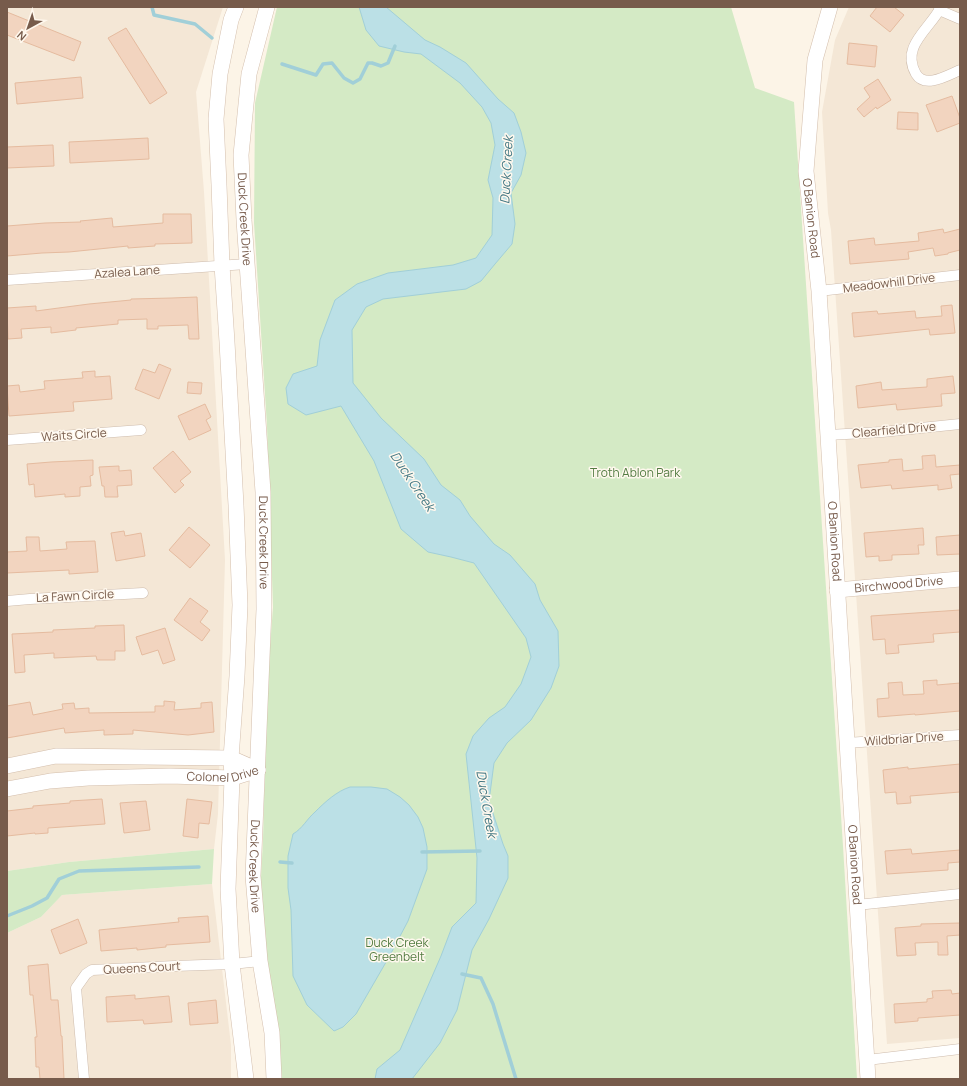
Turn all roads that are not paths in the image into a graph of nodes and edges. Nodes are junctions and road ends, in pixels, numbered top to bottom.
1 (236, 7) edge
2 (267, 7) edge
3 (830, 7) edge
4 (940, 9) edge
5 (960, 19) edge
6 (960, 70) edge
7 (247, 264) junction
8 (222, 265) junction
9 (960, 275) edge
10 (7, 280) edge
11 (819, 291) junction
12 (960, 424) edge
13 (141, 430) dead end
14 (828, 435) junction
15 (7, 440) edge
16 (960, 580) edge
17 (838, 590) junction
18 (143, 593) dead end
19 (7, 601) edge
20 (960, 735) edge
21 (847, 743) junction
22 (231, 758) junction
23 (7, 766) edge
24 (258, 770) junction
25 (232, 778) junction
26 (7, 789) edge
27 (960, 894) edge
28 (857, 905) junction
29 (260, 961) junction
30 (232, 964) junction
31 (960, 1049) edge
32 (867, 1060) junction
33 (84, 1079) edge
34 (246, 1079) edge
35 (274, 1079) edge
36 (868, 1079) edge

1 - 8 main road, Duck Creek Drive
2 - 7 main road, Duck Creek Drive
3 - 11 main road, O Banion Road
4 - 5 street
4 - 6 street
7 - 8 street, Azalea Lane
7 - 24 main road, Duck Creek Drive
8 - 10 street, Azalea Lane
8 - 22 main road, Duck Creek Drive
9 - 11 street, Meadowhill Drive
11 - 14 main road, O Banion Road
12 - 14 street, Clearfield Drive
13 - 15 street, Waits Circle
14 - 17 main road, O Banion Road
16 - 17 main road, Birchwood Drive
17 - 21 main road, O Banion Road
18 - 19 street, La Fawn Circle
20 - 21 street, Wildbriar Drive
21 - 28 main road, O Banion Road
22 - 23 main road, Colonel Drive
22 - 24 main road, Colonel Drive
22 - 25 main road, Duck Creek Drive
24 - 25 main road, Colonel Drive
24 - 29 main road, Duck Creek Drive
25 - 26 main road, Colonel Drive
25 - 30 main road, Duck Creek Drive
27 - 28 street
28 - 32 main road, O Banion Road
29 - 30 street, Queens Court
29 - 35 main road, Duck Creek Drive
30 - 33 street, Queens Court
30 - 34 main road, Duck Creek Drive
31 - 32 street
32 - 36 main road, O Banion Road

